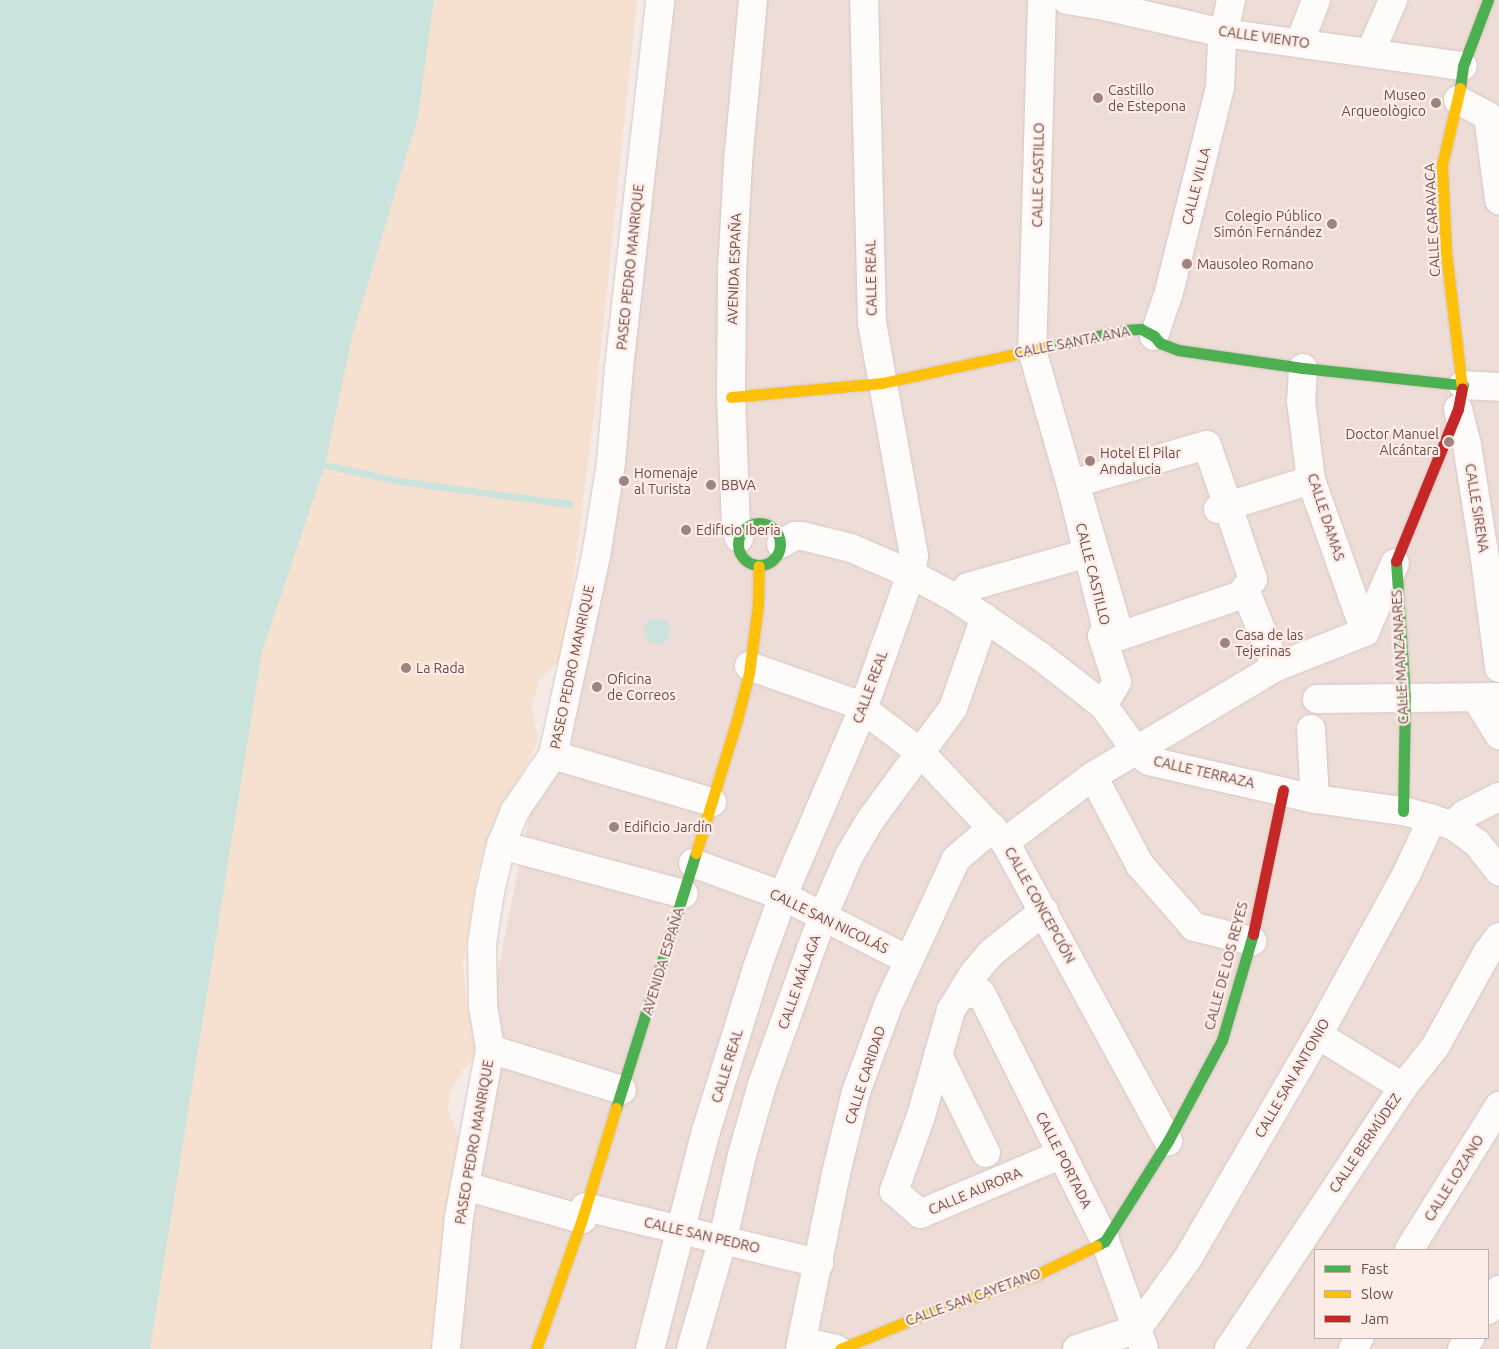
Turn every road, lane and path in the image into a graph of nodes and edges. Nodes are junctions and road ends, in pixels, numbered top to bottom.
1 (660, 0) edge
2 (753, 0) edge
3 (864, 0) edge
4 (1042, 0) edge
5 (1067, 0) edge
6 (1231, 0) edge
7 (1316, 0) edge
8 (1393, 0) edge
9 (1105, 3) edge
10 (1491, 7) edge
11 (1224, 33) junction
12 (1300, 42) junction
13 (1370, 53) junction
14 (1463, 66) junction
15 (1458, 100) junction
16 (1499, 200) edge
17 (1154, 336) junction
18 (1032, 350) junction
19 (1303, 368) junction
20 (882, 383) junction
21 (1499, 387) edge
22 (731, 397) junction
23 (1460, 397) junction
24 (1311, 480) junction
25 (1075, 492) junction
26 (1222, 507) junction
27 (739, 538) junction
28 (781, 544) junction
29 (1088, 553) junction
30 (1395, 563) junction
31 (759, 566) junction
32 (911, 574) junction
33 (1245, 589) junction
34 (957, 599) junction
35 (985, 617) junction
36 (1113, 632) junction
37 (1365, 632) junction
38 (750, 666) junction
39 (1276, 666) junction
40 (1499, 668) edge
41 (1487, 697) edge
42 (1405, 698) junction
43 (1317, 699) dead end
44 (1103, 705) junction
45 (863, 709) junction
46 (1311, 729) dead end
47 (1499, 735) edge
48 (1136, 752) junction
49 (921, 753) junction
50 (553, 755) junction
51 (1093, 776) junction
52 (1283, 790) junction
53 (1499, 797) edge
54 (1315, 799) junction
55 (712, 802) junction
56 (1403, 811) junction
57 (1442, 822) junction
58 (999, 835) junction
59 (501, 845) junction
60 (693, 863) junction
61 (1499, 870) edge
62 (684, 894) junction
63 (783, 896) junction
64 (1044, 911) junction
65 (823, 916) junction
66 (1499, 937) edge
67 (1252, 941) junction
68 (908, 960) junction
69 (961, 995) junction
70 (1318, 1035) junction
71 (490, 1049) junction
72 (938, 1055) junction
73 (1403, 1087) junction
74 (622, 1090) junction
75 (1496, 1118) edge
76 (1168, 1141) junction
77 (986, 1153) dead end
78 (1062, 1154) junction
79 (465, 1186) junction
80 (584, 1213) junction
81 (681, 1230) junction
82 (722, 1239) junction
83 (1105, 1241) junction
84 (1410, 1249) edge
85 (819, 1262) junction
86 (1499, 1290) edge
87 (1489, 1308) edge
88 (1141, 1339) edge
89 (801, 1345) edge
90 (446, 1349) edge
91 (536, 1349) edge
92 (650, 1349) edge
93 (691, 1349) edge
94 (838, 1349) edge
95 (1077, 1349) edge
96 (1229, 1349) edge

1 - 50 street, PASEO PEDRO MANRIQUE
2 - 22 street, AVENIDA ESPAÑA
3 - 20 street, CALLE REAL
4 - 18 street, CALLE CASTILLO
5 - 9 street, CALLE VIENTO
6 - 11 street, CALLE VILLA
7 - 12 street
8 - 13 street
9 - 11 street, CALLE VIENTO
10 - 14 street, CALLE CARAVACA
11 - 12 street, CALLE VIENTO
11 - 17 street, CALLE VILLA
12 - 13 street, CALLE VIENTO
13 - 14 street, CALLE VIENTO
14 - 15 street, CALLE CARAVACA
15 - 16 street
15 - 23 street, CALLE CARAVACA
17 - 18 street, CALLE SANTA ANA
17 - 19 street, CALLE SANTA ANA
18 - 20 street, CALLE SANTA ANA
18 - 25 street, CALLE CASTILLO
19 - 23 street, CALLE SANTA ANA
19 - 24 street, CALLE DAMAS
20 - 22 street, CALLE SANTA ANA
20 - 32 street, CALLE REAL
21 - 23 street, CALLE SANTA ANA
22 - 27 street, AVENIDA ESPAÑA
23 - 30 street, CALLE MANZANARES
23 - 40 street, CALLE SIRENA
24 - 26 street
24 - 37 street, CALLE DAMAS
25 - 26 street
25 - 29 street, CALLE CASTILLO
25 - 36 street
26 - 33 street
27 - 28 street
27 - 31 street
28 - 31 street
28 - 32 street, CALLE TERRAZA
29 - 34 street
29 - 36 street, CALLE CASTILLO
30 - 37 street, CALLE MANZANARES
30 - 42 street, CALLE MANZANARES
31 - 38 street, AVENIDA ESPAÑA
32 - 34 street, CALLE TERRAZA
32 - 45 street, CALLE REAL
33 - 36 street
33 - 39 street
34 - 35 street, CALLE TERRAZA
35 - 44 street, CALLE TERRAZA
35 - 49 street, CALLE MÁLAGA
36 - 44 street, CALLE CASTILLO
37 - 39 street, CALLE CARIDAD
38 - 45 street, CALLE CONCEPCIÓN
38 - 55 street, AVENIDA ESPAÑA
39 - 48 street, CALLE CARIDAD
41 - 42 street
41 - 47 street
42 - 43 street
42 - 56 street, CALLE MANZANARES
44 - 48 street, CALLE TERRAZA
45 - 49 street, CALLE CONCEPCIÓN
45 - 63 street, CALLE REAL
46 - 54 street
48 - 51 street, CALLE CARIDAD
48 - 52 street, CALLE TERRAZA
49 - 58 street, CALLE CONCEPCIÓN
49 - 65 street, CALLE MÁLAGA
50 - 55 street
50 - 59 street, PASEO PEDRO MANRIQUE
51 - 58 street, CALLE CARIDAD
51 - 67 street
52 - 54 street, CALLE TERRAZA
52 - 67 street, CALLE DE LOS REYES
53 - 57 street
54 - 56 street, CALLE TERRAZA
55 - 60 street, AVENIDA ESPAÑA
56 - 57 street, CALLE TERRAZA
57 - 61 street, CALLE TERRAZA
57 - 70 street, CALLE SAN ANTONIO
58 - 64 street, CALLE CONCEPCIÓN
58 - 68 street, CALLE CARIDAD
59 - 62 street
59 - 71 street, PASEO PEDRO MANRIQUE
60 - 62 street, AVENIDA ESPAÑA
60 - 63 street, CALLE SAN NICOLÁS
62 - 74 street, AVENIDA ESPAÑA
63 - 65 street, CALLE SAN NICOLÁS
63 - 81 street, CALLE REAL
64 - 69 street
64 - 76 street, CALLE CONCEPCIÓN
65 - 68 street, CALLE SAN NICOLÁS
65 - 82 street, CALLE MÁLAGA
66 - 73 street, CALLE BERMÚDEZ
67 - 76 street, CALLE DE LOS REYES
68 - 85 street, CALLE CARIDAD
69 - 72 street
69 - 78 street, CALLE PORTADA
70 - 73 street
70 - 88 street, CALLE SAN ANTONIO
71 - 74 street
71 - 79 street, PASEO PEDRO MANRIQUE
72 - 77 street
72 - 78 street, CALLE AURORA
73 - 96 street, CALLE BERMÚDEZ
74 - 80 street, AVENIDA ESPAÑA
75 - 84 street, CALLE LOZANO
76 - 83 street, CALLE DE LOS REYES
78 - 83 street, CALLE PORTADA
79 - 80 street, CALLE SAN PEDRO
79 - 90 street, PASEO PEDRO MANRIQUE
80 - 81 street, CALLE SAN PEDRO
80 - 91 street, AVENIDA ESPAÑA
81 - 82 street, CALLE SAN PEDRO
81 - 92 street, CALLE REAL
82 - 85 street, CALLE SAN PEDRO
82 - 93 street, CALLE MÁLAGA
83 - 88 street, CALLE PORTADA
83 - 94 street, CALLE SAN CAYETANO
85 - 89 street, CALLE CARIDAD
86 - 87 street
88 - 95 street
89 - 94 street, CALLE SAN CAYETANO

